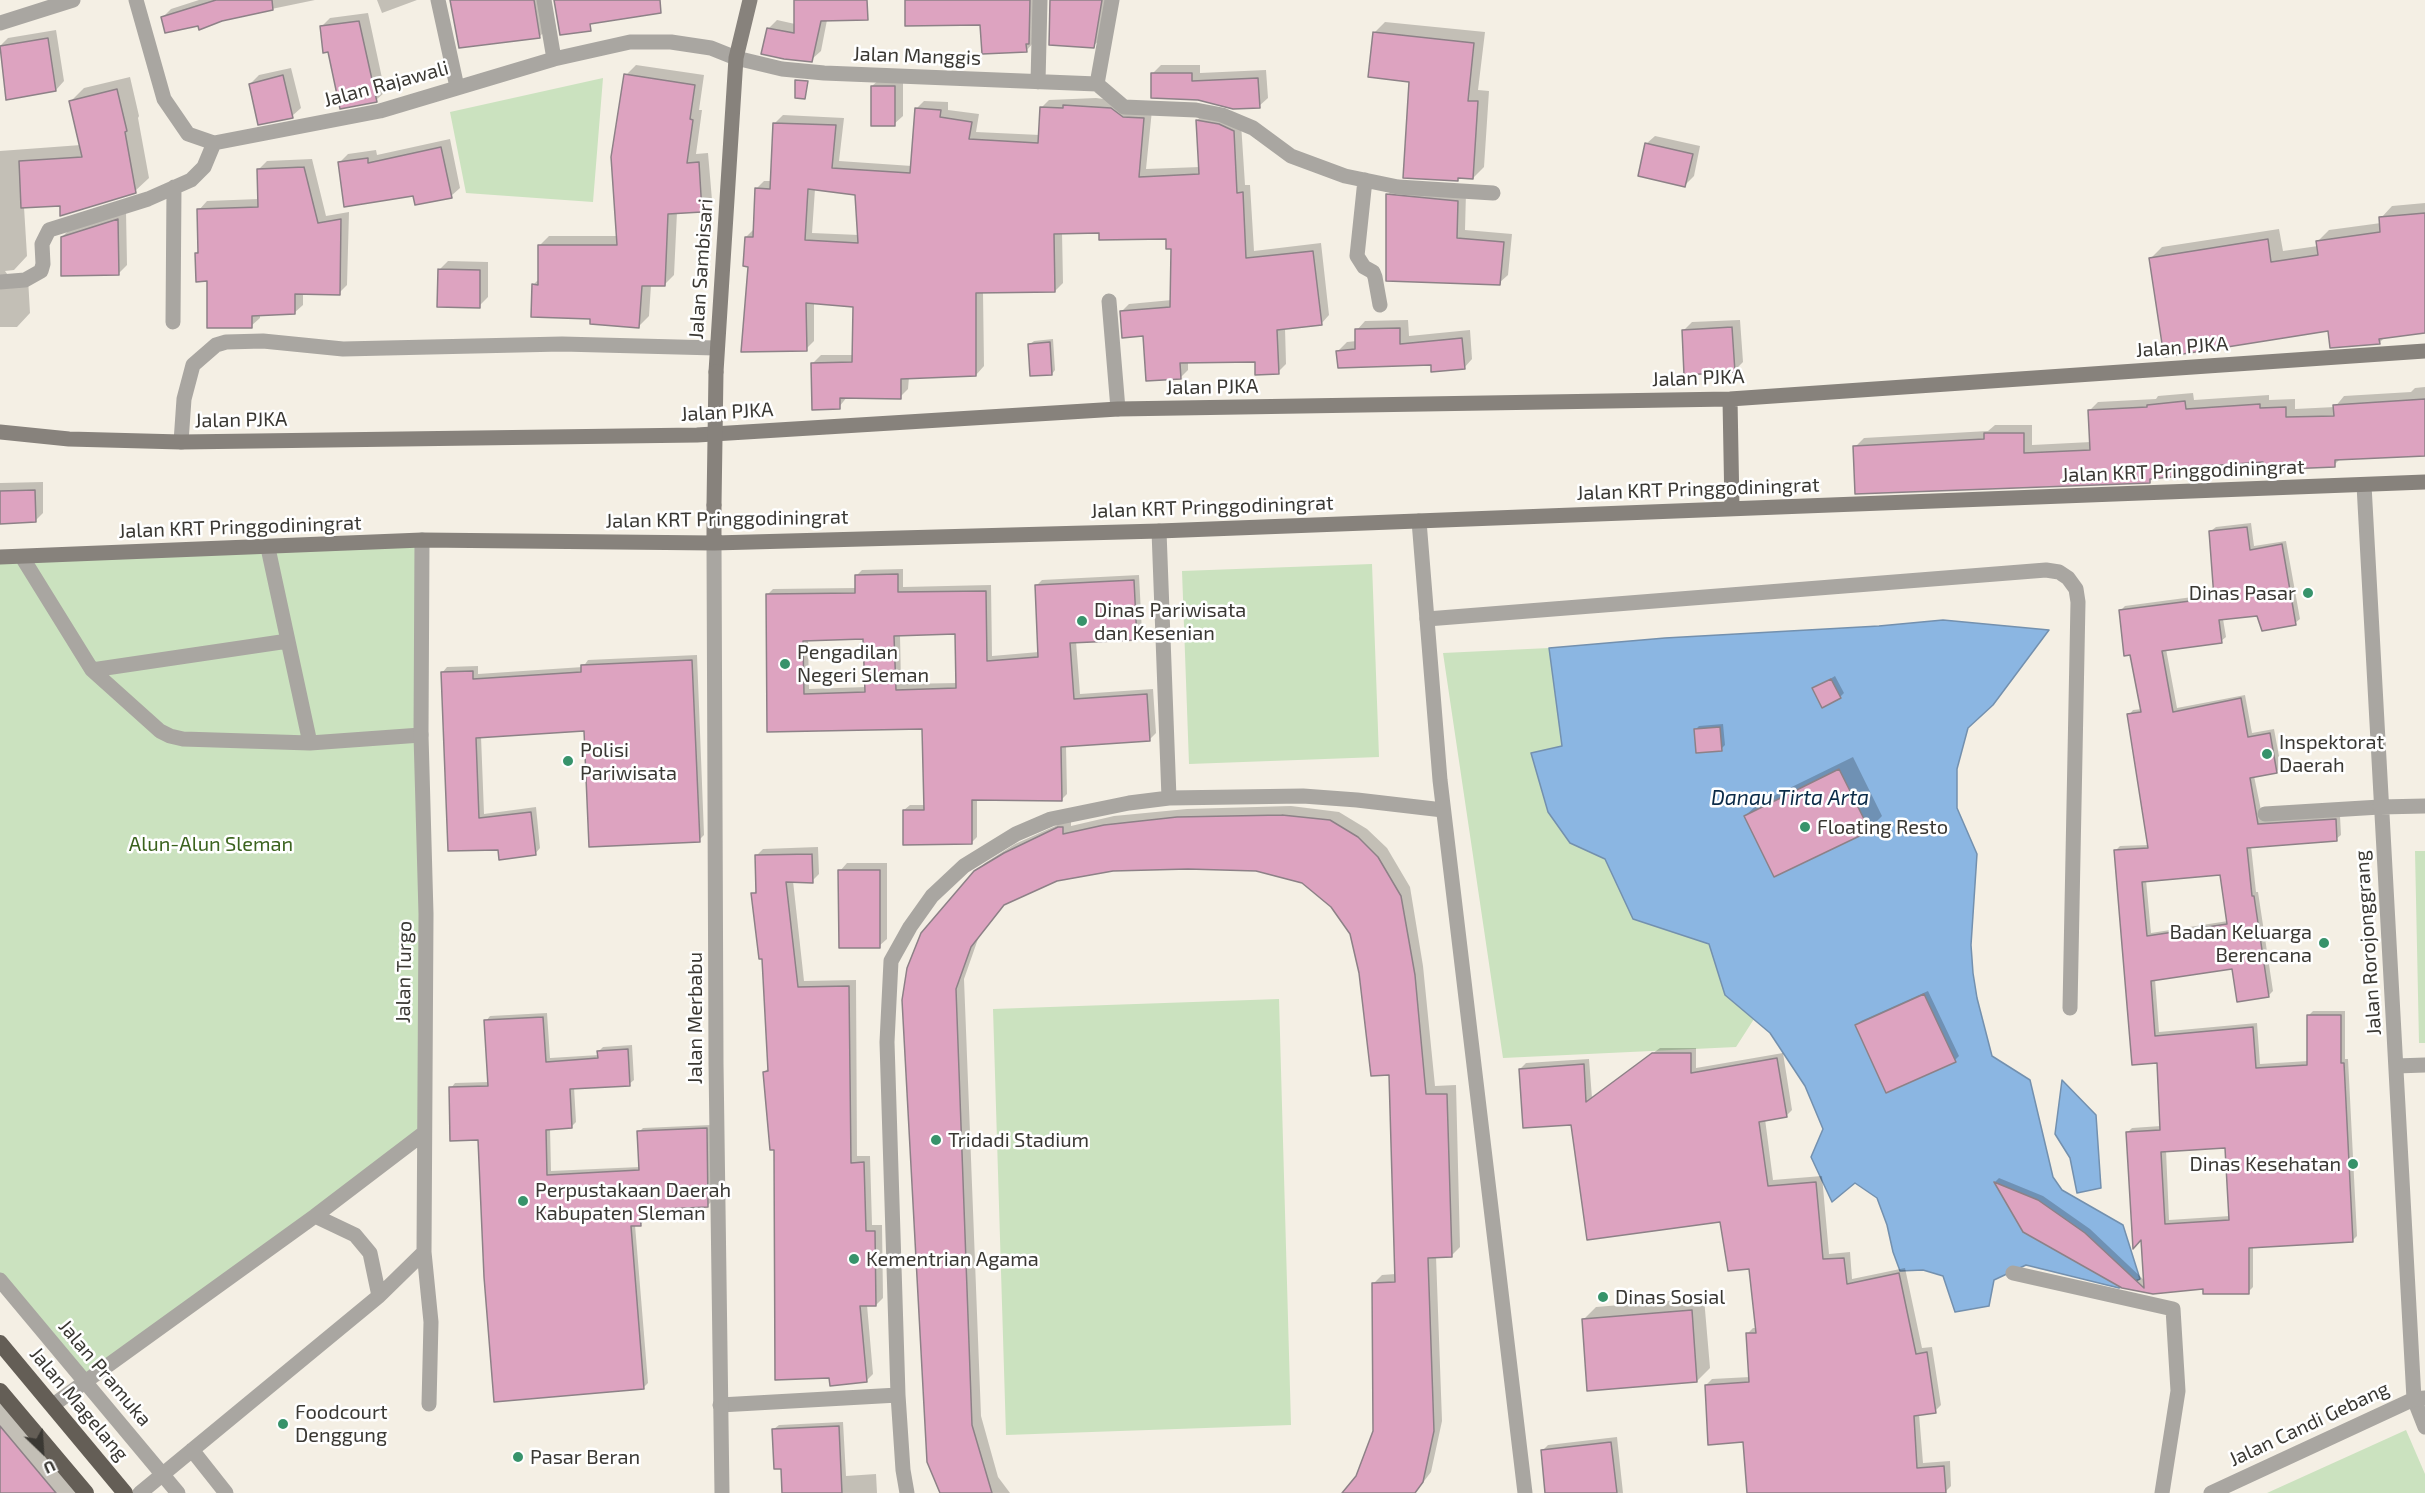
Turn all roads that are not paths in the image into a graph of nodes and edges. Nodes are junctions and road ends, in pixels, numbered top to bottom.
1 (73, 0) edge
2 (136, 0) edge
3 (438, 0) edge
4 (544, 0) edge
5 (750, 0) edge
6 (1040, 0) edge
7 (1112, 0) edge
8 (0, 23) edge
9 (736, 58) junction
10 (554, 59) junction
11 (1038, 82) junction
12 (1097, 84) junction
13 (457, 87) junction
14 (214, 144) junction
15 (1365, 180) junction
16 (174, 187) junction
17 (1493, 193) dead end
18 (0, 282) edge
19 (1109, 301) dead end
20 (1380, 305) dead end
21 (173, 322) dead end
22 (716, 348) junction
23 (2425, 351) edge
24 (1730, 399) junction
25 (1118, 410) junction
26 (0, 432) edge
27 (181, 442) junction
28 (2425, 482) edge
29 (2364, 485) junction
30 (1732, 509) junction
31 (1419, 521) junction
32 (1159, 531) junction
33 (422, 540) junction
34 (714, 543) junction
35 (268, 548) junction
36 (0, 557) edge
37 (22, 557) junction
38 (1427, 619) junction
39 (288, 641) junction
40 (92, 670) junction
41 (421, 735) junction
42 (310, 743) junction
43 (1169, 798) junction
44 (2425, 806) edge
45 (2380, 807) junction
46 (1443, 810) junction
47 (2265, 814) dead end
48 (2070, 1008) dead end
49 (2425, 1065) edge
50 (2396, 1066) junction
51 (424, 1133) junction
52 (315, 1216) junction
53 (424, 1252) junction
54 (2013, 1273) dead end
55 (0, 1280) edge
56 (379, 1296) junction
57 (0, 1343) edge
58 (85, 1383) junction
59 (0, 1391) edge
60 (898, 1395) junction
61 (2420, 1398) edge
62 (429, 1404) dead end
63 (720, 1404) junction
64 (53, 1405) junction
65 (2425, 1427) edge
66 (192, 1450) junction
67 (163, 1475) junction
68 (86, 1493) edge
69 (124, 1493) edge
70 (140, 1493) edge
71 (178, 1493) edge
72 (226, 1493) edge
73 (722, 1493) edge
74 (908, 1493) edge
75 (1526, 1493) edge
76 (2162, 1493) edge
77 (2211, 1493) edge

1 - 8 street
2 - 14 street
3 - 13 street
4 - 10 street
5 - 9 main road, Jalan Sambisari
6 - 11 street
7 - 12 street
9 - 10 street, Jalan Rajawali
9 - 11 street, Jalan Manggis
9 - 22 main road, Jalan Sambisari
10 - 13 street, Jalan Rajawali
11 - 12 street, Jalan Manggis
12 - 15 street
13 - 14 street, Jalan Rajawali
14 - 16 street
15 - 17 street
15 - 20 street
16 - 18 street
16 - 21 street
19 - 25 street
22 - 27 street
22 - 34 main road, Jalan Sambisari, bridge
23 - 24 main road, Jalan PJKA
24 - 25 main road, Jalan PJKA
24 - 30 main road
25 - 27 main road, Jalan PJKA
26 - 27 main road, Jalan PJKA
28 - 29 main road, Jalan KRT Pringgodiningrat
29 - 30 main road, Jalan KRT Pringgodiningrat
29 - 45 street, Jalan Rorojonggrang
30 - 31 main road, Jalan KRT Pringgodiningrat
31 - 32 main road, Jalan KRT Pringgodiningrat
31 - 38 street
32 - 34 main road, Jalan KRT Pringgodiningrat
32 - 43 street
33 - 34 main road, Jalan KRT Pringgodiningrat
33 - 35 main road, Jalan KRT Pringgodiningrat
33 - 41 street, Jalan Turgo
34 - 63 street, Jalan Merbabu
35 - 37 main road, Jalan KRT Pringgodiningrat
35 - 39 street
36 - 37 main road, Jalan KRT Pringgodiningrat
37 - 40 street
38 - 46 street
38 - 48 street
39 - 40 street
39 - 42 street
40 - 42 street
41 - 42 street
41 - 51 street, Jalan Turgo
43 - 46 street
43 - 60 street
44 - 45 street
45 - 47 street
45 - 50 street, Jalan Rorojonggrang
46 - 75 street
49 - 50 street
50 - 61 street, Jalan Rorojonggrang
51 - 52 street
51 - 53 street, Jalan Turgo
52 - 56 street
52 - 58 street
53 - 56 street
53 - 62 street, Jalan Turgo
54 - 76 street
55 - 58 street, Jalan Pramuka
56 - 66 street
57 - 64 highway, Jalan Magelang
58 - 64 street
58 - 67 street, Jalan Pramuka
59 - 68 highway
60 - 63 street
60 - 74 street
61 - 65 street, Jalan Rorojonggrang
61 - 77 street, Jalan Candi Gebang
63 - 73 street, Jalan Merbabu
64 - 69 highway, Jalan Magelang
66 - 67 street
66 - 72 street
67 - 70 street
67 - 71 street, Jalan Pramuka

